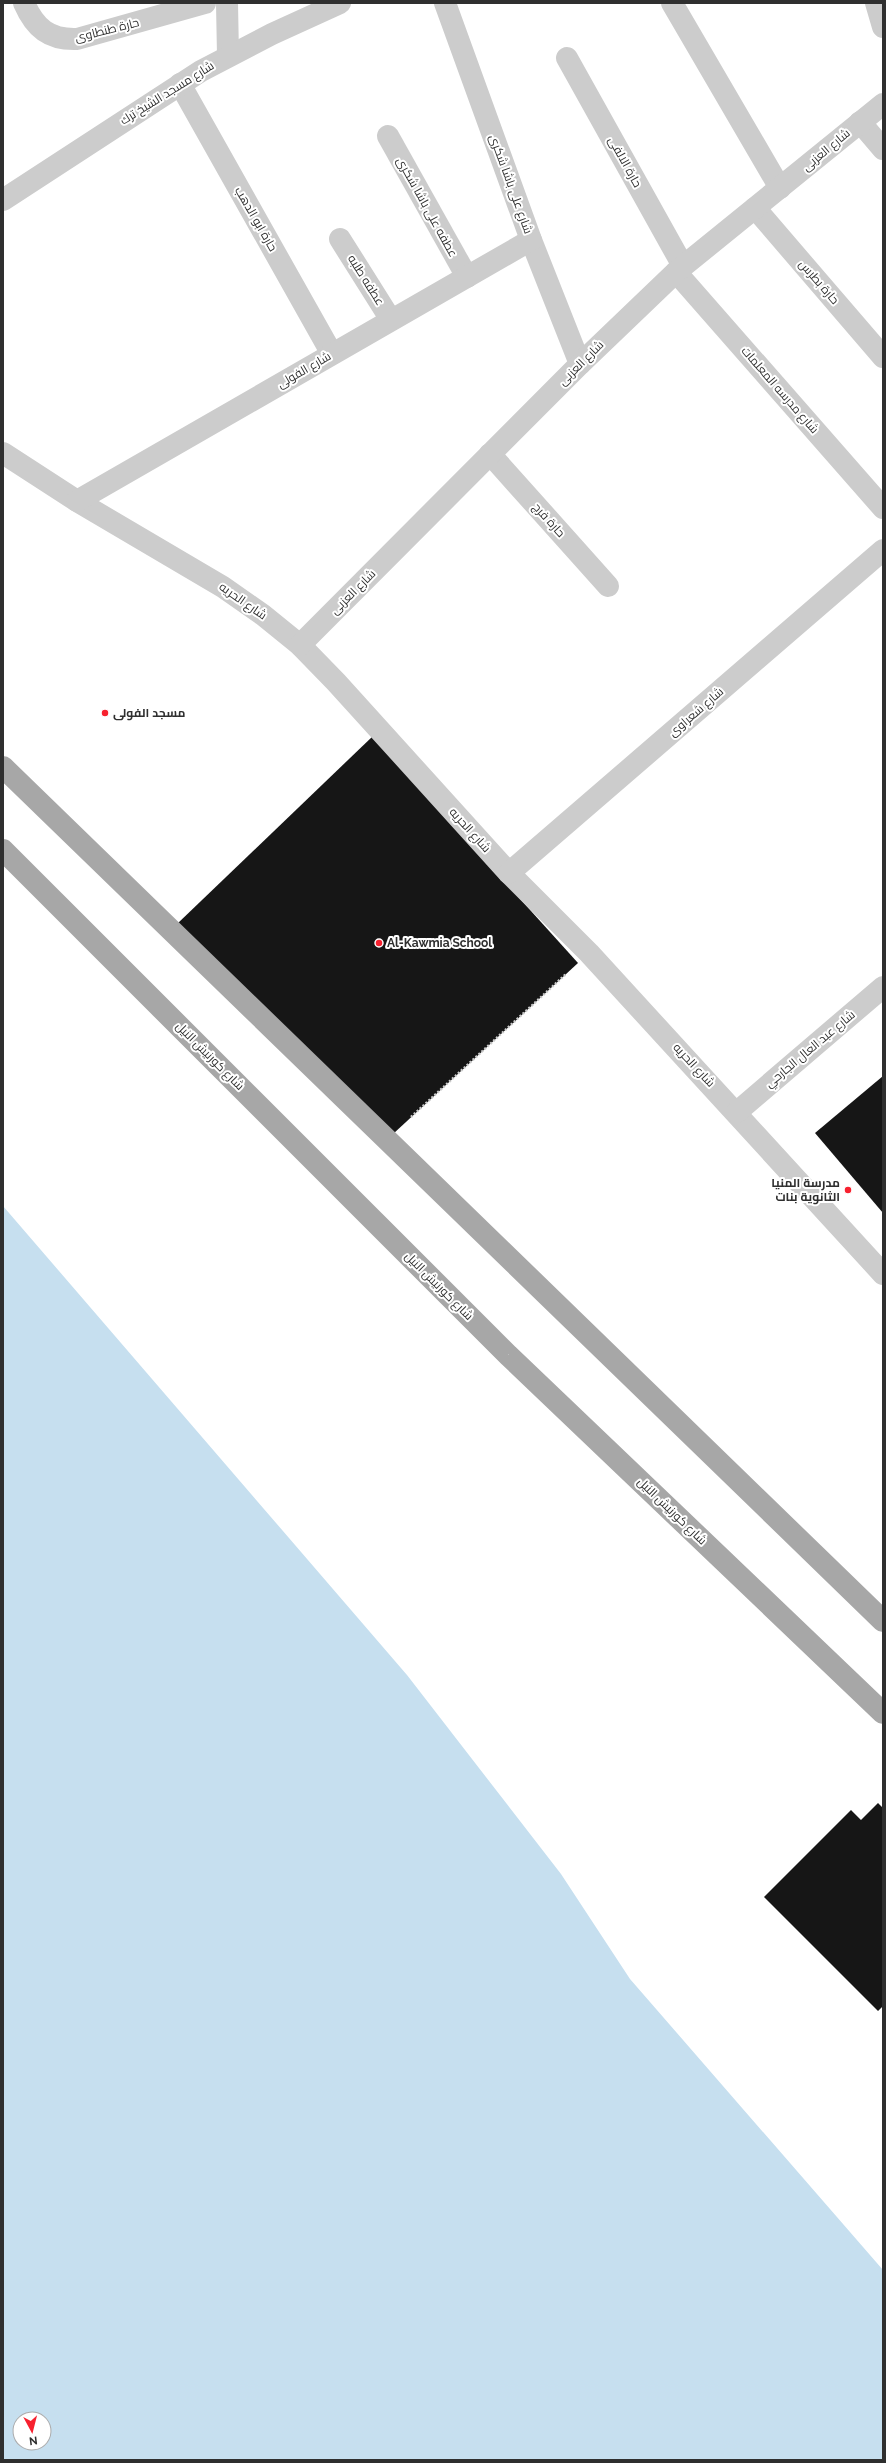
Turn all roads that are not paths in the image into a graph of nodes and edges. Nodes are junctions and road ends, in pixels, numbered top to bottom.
1 (24, 3) edge
2 (205, 3) edge
3 (227, 3) edge
4 (340, 3) edge
5 (445, 3) edge
6 (672, 3) edge
7 (876, 3) edge
8 (883, 27) edge
9 (228, 56) junction
10 (567, 58) dead end
11 (180, 84) junction
12 (883, 104) edge
13 (860, 122) junction
14 (388, 136) dead end
15 (883, 149) edge
16 (780, 188) junction
17 (3, 200) edge
18 (755, 208) junction
19 (340, 239) dead end
20 (531, 240) junction
21 (680, 269) junction
22 (467, 277) junction
23 (391, 320) junction
24 (332, 354) junction
25 (883, 357) edge
26 (580, 364) junction
27 (3, 453) edge
28 (490, 454) junction
29 (77, 501) junction
30 (883, 508) edge
31 (883, 550) edge
32 (608, 586) dead end
33 (300, 645) junction
34 (3, 767) edge
35 (3, 850) edge
36 (509, 873) junction
37 (883, 987) edge
38 (737, 1112) junction
39 (883, 1274) edge
40 (883, 1622) edge
41 (883, 1713) edge

1 - 2 street, حارة طنطاوى
3 - 9 street
4 - 9 street, شارع مسجد الشيخ ترك
5 - 20 street, شارع على باشا شكرى
6 - 16 street
7 - 8 street
9 - 11 street, شارع مسجد الشيخ ترك
10 - 21 street, حارة الالفى
11 - 17 street, شارع مسجد الشيخ ترك
11 - 24 street, حارة ابو الدهب
12 - 13 street, شارع العزبى
13 - 15 street
13 - 16 street, شارع العزبى
14 - 22 street, عطفه على باشا شكرى
16 - 18 street, شارع العزبى
18 - 21 street, شارع العزبى
18 - 25 street, حارة بطرس
19 - 23 street, عطفه طلبه
20 - 22 street, شارع الفولى
20 - 26 street, شارع على باشا شكرى
21 - 26 street, شارع العزبى
21 - 30 street, شارع مدرسه المعلمات
22 - 23 street, شارع الفولى
23 - 24 street, شارع الفولى
24 - 29 street, شارع الفولى
26 - 28 street, شارع العزبى
27 - 29 street, شارع الحريه
28 - 32 street, حارة فرج
28 - 33 street, شارع العزبى
29 - 33 street, شارع الحريه
31 - 36 street, شارع شعراوى
33 - 36 street, شارع الحريه
34 - 40 main road
35 - 41 main road, شارع كورنيش النيل
36 - 38 street, شارع الحريه
37 - 38 street, شارع عبد العال الجارحي
38 - 39 street, شارع الحريه

